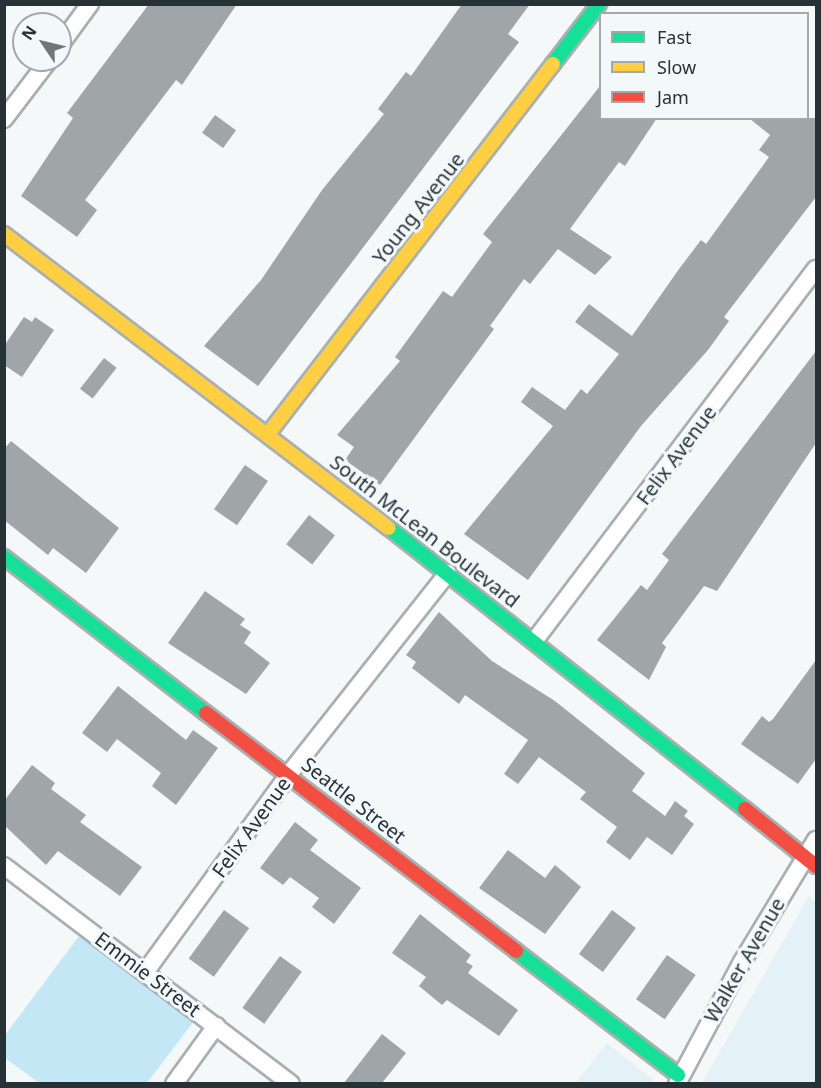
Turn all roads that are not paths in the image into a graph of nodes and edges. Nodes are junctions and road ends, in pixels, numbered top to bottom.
1 (90, 4) edge
2 (599, 4) edge
3 (72, 29) edge
4 (39, 72) edge
5 (4, 119) edge
6 (4, 234) edge
7 (816, 269) edge
8 (268, 434) junction
9 (4, 557) edge
10 (448, 573) junction
11 (535, 640) junction
12 (289, 774) junction
13 (816, 840) edge
14 (810, 861) edge
15 (4, 866) edge
16 (146, 971) junction
17 (216, 1026) junction
18 (678, 1079) edge
19 (174, 1083) edge
20 (291, 1083) edge

1 - 3 street
2 - 8 street, Young Avenue
4 - 5 street
6 - 8 street, South McLean Boulevard
7 - 11 street, Felix Avenue
8 - 10 street, South McLean Boulevard
9 - 12 street, Seattle Street
10 - 11 street, South McLean Boulevard
10 - 12 street, Felix Avenue
11 - 14 street, South McLean Boulevard
12 - 16 street, Felix Avenue
12 - 18 street, Seattle Street
13 - 14 street, Walker Avenue
14 - 18 street, Walker Avenue
15 - 16 street, Emmie Street
16 - 17 street, Emmie Street
17 - 19 street
17 - 20 street, Emmie Street

